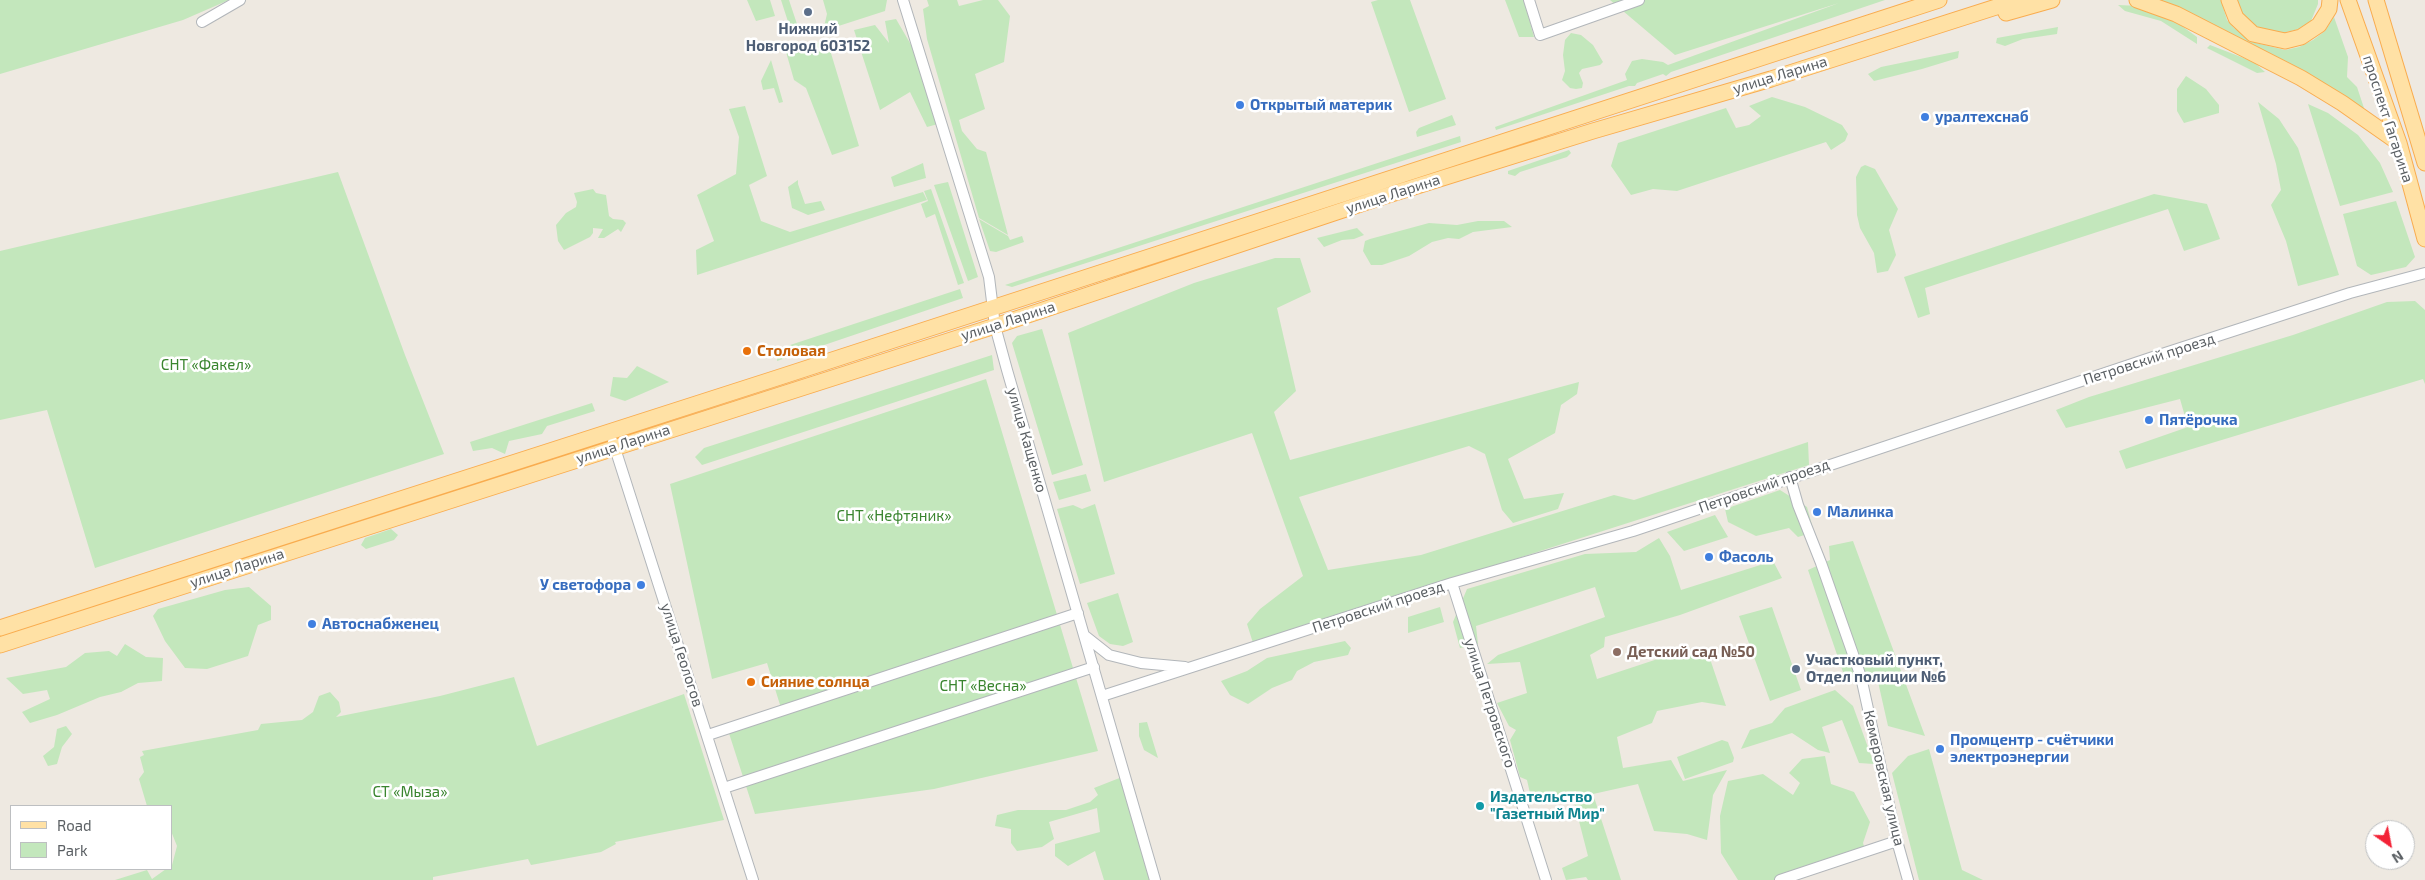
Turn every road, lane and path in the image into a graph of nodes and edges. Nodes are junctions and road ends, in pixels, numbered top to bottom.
1 (240, 0) edge
2 (903, 0) edge
3 (1529, 0) edge
4 (1639, 0) edge
5 (1923, 0) edge
6 (1940, 0) edge
7 (2018, 0) edge
8 (2052, 0) edge
9 (2136, 0) edge
10 (2229, 0) edge
11 (2330, 0) edge
12 (2348, 0) edge
13 (2376, 0) edge
14 (1889, 16) junction
15 (202, 22) dead end
16 (1909, 35) junction
17 (2412, 122) junction
18 (2425, 137) edge
19 (2399, 143) junction
20 (2425, 163) edge
21 (2425, 239) edge
22 (2425, 273) edge
23 (992, 308) junction
24 (995, 326) junction
25 (610, 432) junction
26 (615, 446) junction
27 (1790, 477) junction
28 (1452, 583) junction
29 (1078, 613) junction
30 (0, 628) edge
31 (1085, 636) junction
32 (0, 645) edge
33 (1094, 667) junction
34 (1191, 667) junction
35 (1102, 696) junction
36 (708, 735) junction
37 (724, 788) junction
38 (1897, 841) junction
39 (753, 880) edge
40 (1155, 880) edge
41 (1546, 880) edge
42 (1780, 880) edge
43 (1908, 880) edge

1 - 15 street
2 - 23 street, улица Кащенко
3 - 4 street
5 - 14 main road
6 - 14 main road
7 - 16 main road, улица Ларина
8 - 16 main road
9 - 19 main road
10 - 11 main road
12 - 19 main road, проспект Гагарина
13 - 17 main road, проспект Гагарина
14 - 23 main road, улица Ларина
16 - 24 main road, улица Ларина
17 - 18 main road
17 - 20 main road, проспект Гагарина
19 - 21 main road, проспект Гагарина
22 - 27 street, Петровский проезд
23 - 24 street, улица Кащенко
23 - 25 main road, улица Ларина
24 - 26 main road, улица Ларина
24 - 29 street, улица Кащенко
25 - 26 street, улица Геологов
25 - 30 main road, улица Ларина
26 - 32 main road, улица Ларина
26 - 36 street, улица Геологов
27 - 28 street, Петровский проезд
27 - 38 street, Кемеровская улица
28 - 34 street, Петровский проезд
28 - 41 street, улица Петровского
29 - 31 street, улица Кащенко
29 - 36 street
31 - 33 street, улица Кащенко
31 - 34 street
33 - 35 street, улица Кащенко
33 - 37 street
34 - 35 street, Петровский проезд
35 - 40 street, улица Кащенко
36 - 37 street, улица Геологов
37 - 39 street, улица Геологов
38 - 42 street
38 - 43 street, Кемеровская улица

